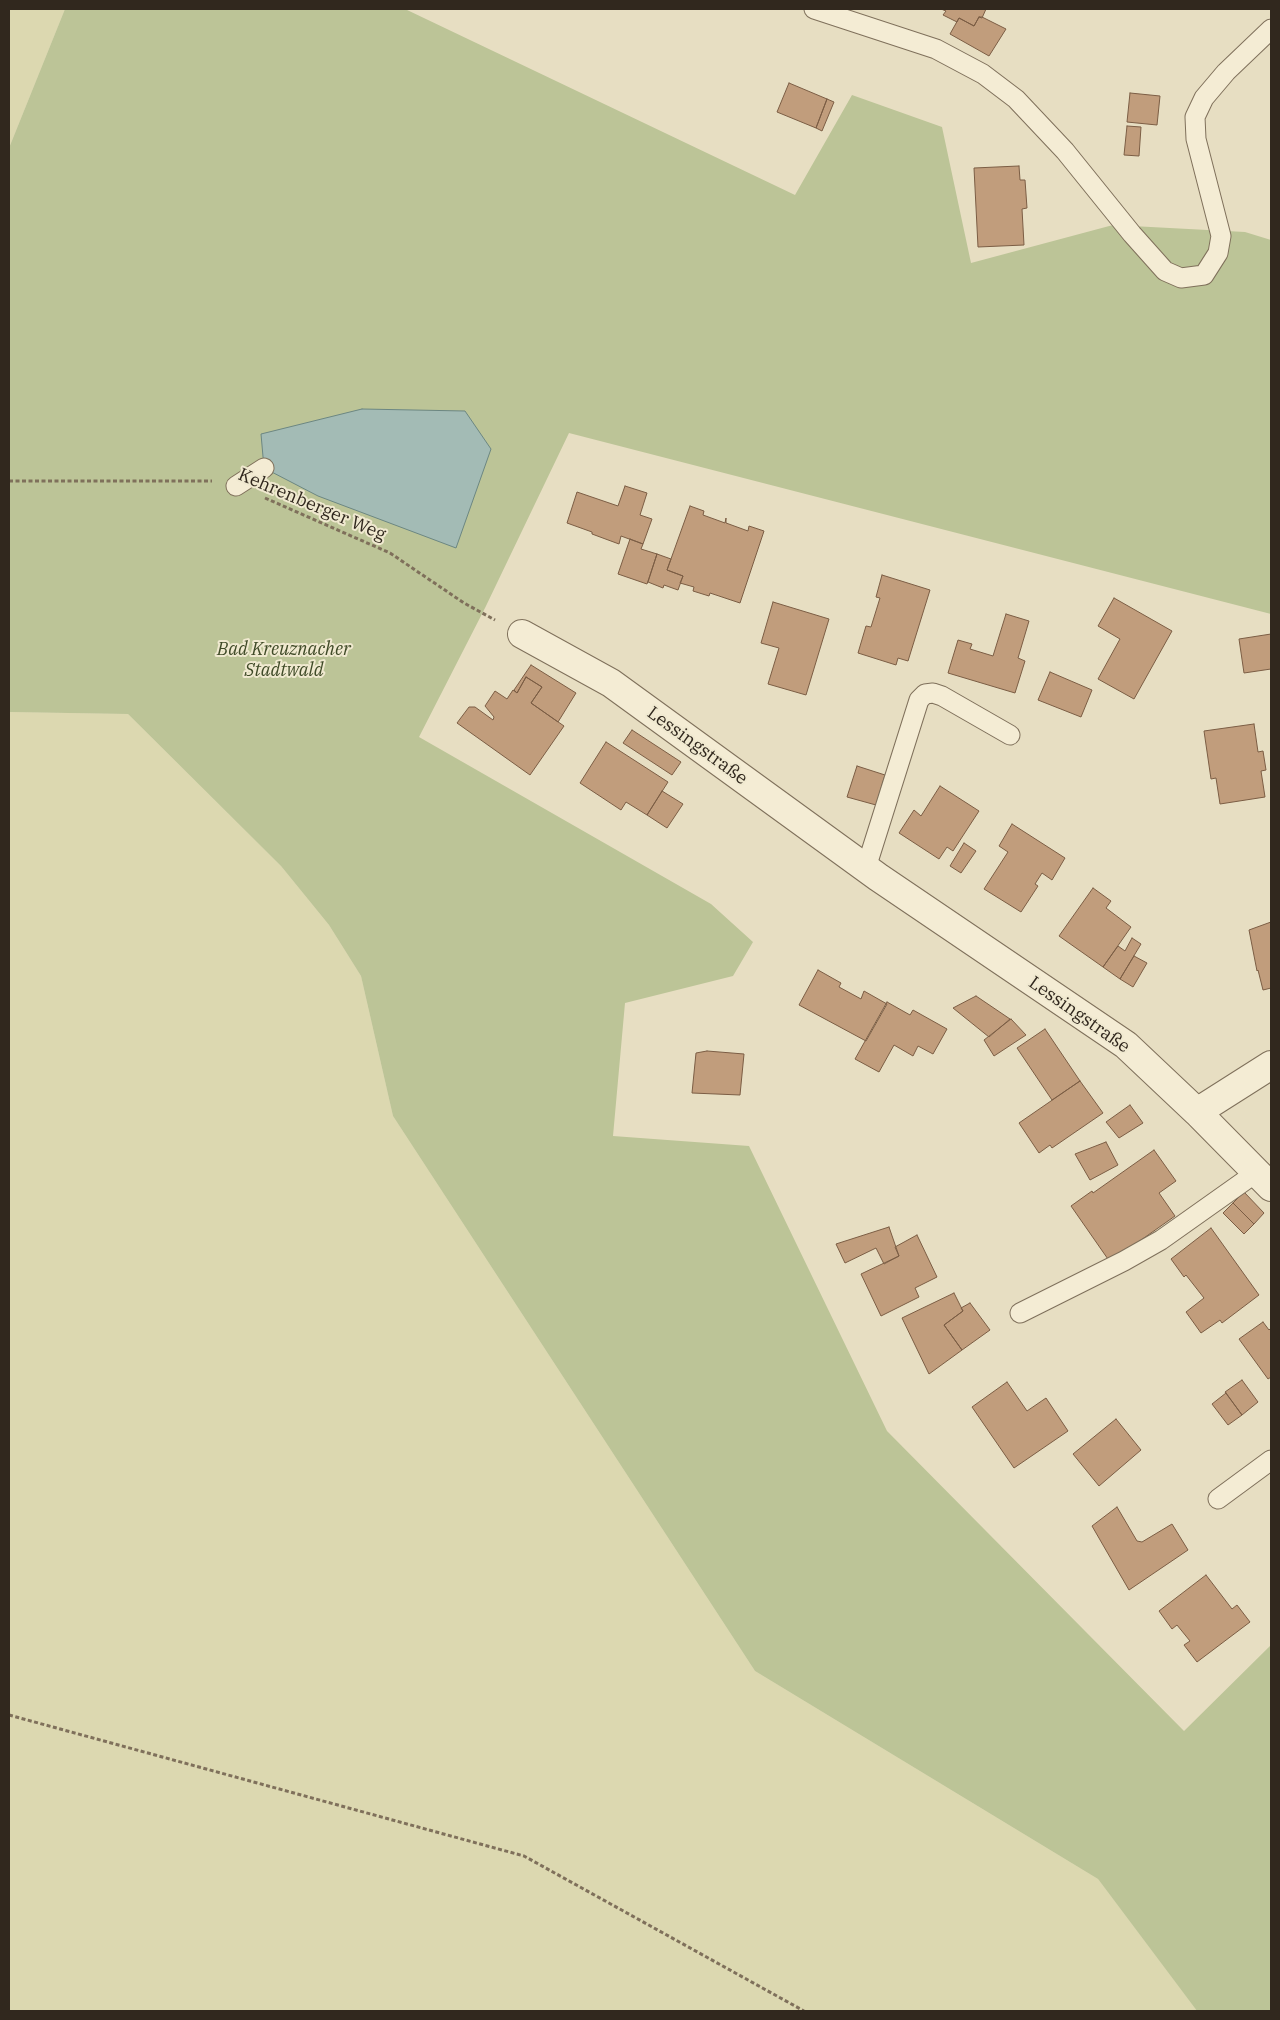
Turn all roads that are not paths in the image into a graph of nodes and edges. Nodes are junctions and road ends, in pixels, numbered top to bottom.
1 (814, 9) edge
2 (1271, 28) edge
3 (264, 468) dead end
4 (236, 486) road end
5 (522, 634) road end
6 (1010, 735) dead end
7 (866, 868) junction
8 (1271, 1065) edge
9 (1197, 1112) junction
10 (1264, 1180) edge
11 (1020, 1313) dead end
12 (1271, 1460) edge
13 (1218, 1499) dead end

1 - 2 lane
3 - 4 lane
5 - 7 street, Lessingstraße
6 - 7 lane
7 - 9 street, Lessingstraße
8 - 9 street
9 - 10 street, Lessingstraße
10 - 11 lane
12 - 13 lane

